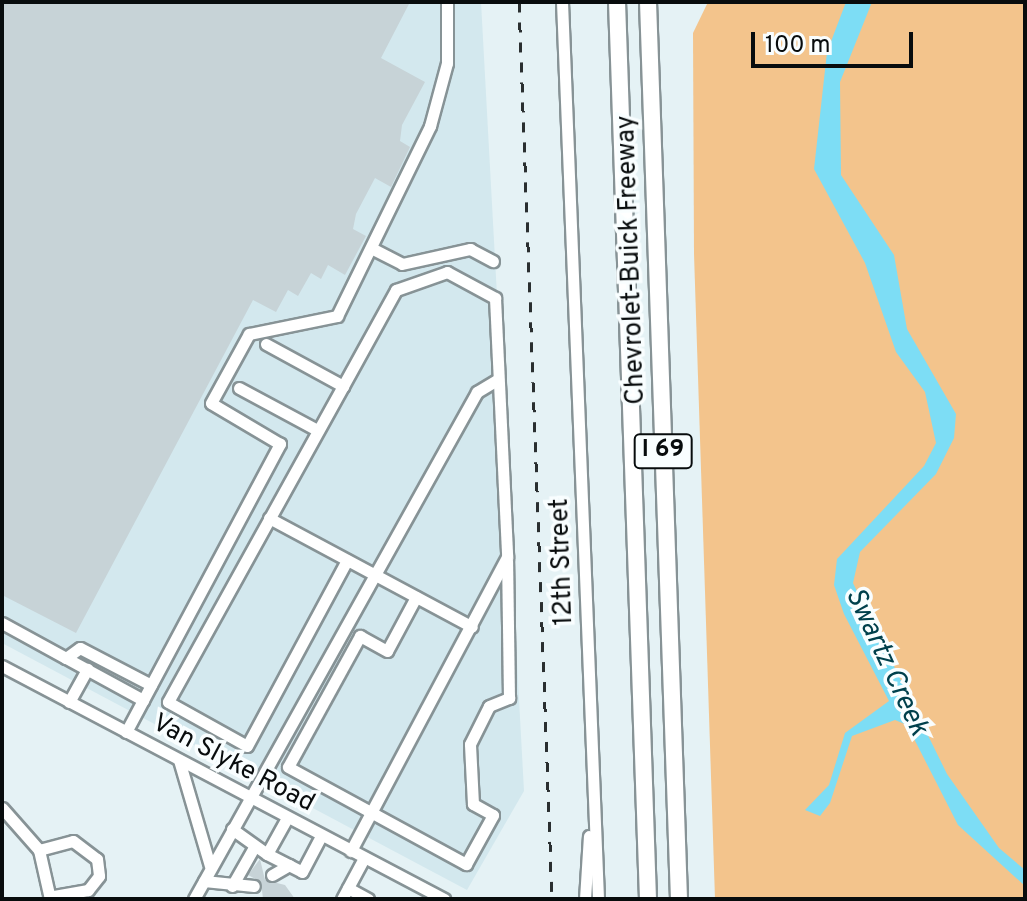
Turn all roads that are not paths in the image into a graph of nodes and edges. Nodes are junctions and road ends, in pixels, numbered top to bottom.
1 (447, 2) edge
2 (562, 2) edge
3 (617, 2) edge
4 (648, 2) edge
5 (375, 250) junction
6 (493, 261) dead end
7 (266, 344) dead end
8 (497, 380) junction
9 (343, 386) junction
10 (239, 388) dead end
11 (317, 430) junction
12 (269, 518) junction
13 (507, 557) junction
14 (347, 560) junction
15 (375, 575) junction
16 (416, 597) junction
17 (2, 623) edge
18 (472, 627) junction
19 (66, 658) junction
20 (2, 666) edge
21 (87, 669) junction
22 (151, 685) junction
23 (143, 700) junction
24 (69, 702) junction
25 (126, 732) junction
26 (179, 760) junction
27 (594, 771) junction
28 (250, 798) junction
29 (2, 808) edge
30 (372, 812) junction
31 (287, 818) junction
32 (232, 829) junction
33 (321, 836) junction
34 (253, 849) junction
35 (39, 850) junction
36 (351, 851) junction
37 (267, 854) junction
38 (364, 858) junction
39 (289, 865) junction
40 (210, 869) junction
41 (272, 875) dead end
42 (204, 881) junction
43 (232, 886) junction
44 (254, 886) dead end
45 (345, 894) edge
46 (50, 898) edge
47 (194, 899) edge
48 (368, 899) edge
49 (444, 899) edge
50 (585, 899) edge
51 (598, 899) edge
52 (648, 899) edge
53 (679, 899) edge

1 - 5 street
2 - 27 street, 12th Street
3 - 52 highway, Chevrolet-Buick Freeway / I 69
4 - 53 highway, Chevrolet-Buick Freeway / I 69
5 - 6 street
5 - 22 street
7 - 9 street
8 - 9 street
8 - 13 street
8 - 15 street
9 - 11 street
10 - 11 street
11 - 12 street
12 - 14 street
12 - 14 street
13 - 18 street
13 - 30 street
14 - 15 street
15 - 16 street
15 - 28 street
16 - 18 street
16 - 30 street
17 - 19 street
18 - 30 street
19 - 21 street
19 - 22 street
20 - 24 street, Van Slyke Road
21 - 23 street
21 - 24 street
22 - 23 street
23 - 25 street
24 - 25 street, Van Slyke Road
25 - 26 street, Van Slyke Road
26 - 28 street, Van Slyke Road
26 - 40 street
27 - 50 street
27 - 51 street, 12th Street
28 - 31 street, Van Slyke Road
28 - 32 street
29 - 35 street
30 - 36 street
31 - 33 street, Van Slyke Road
31 - 37 street
32 - 34 street
32 - 40 street
33 - 36 street, Van Slyke Road
33 - 39 street
34 - 37 street
34 - 43 street
35 - 46 street
35 - 46 street
36 - 38 street, Van Slyke Road
37 - 39 street
38 - 45 street
38 - 49 street, Van Slyke Road
39 - 41 street
40 - 42 street
42 - 43 street
42 - 47 street
43 - 44 street
45 - 48 street

